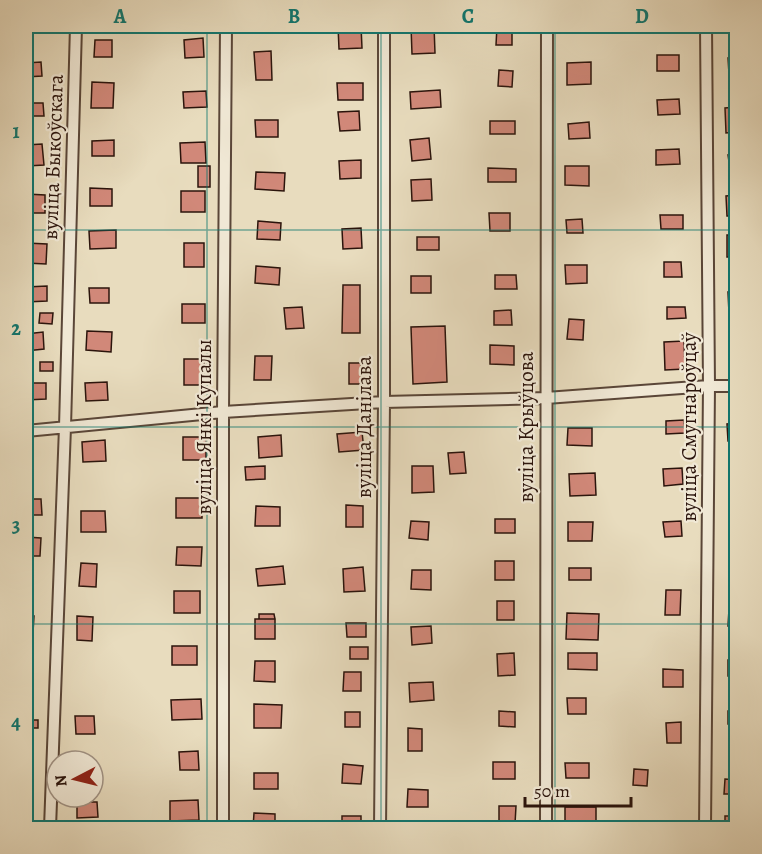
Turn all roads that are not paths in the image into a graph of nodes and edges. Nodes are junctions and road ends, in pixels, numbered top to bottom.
1 (76, 26) edge
2 (226, 26) edge
3 (384, 26) edge
4 (547, 26) edge
5 (705, 26) edge
6 (709, 386) junction
7 (736, 386) edge
8 (546, 398) junction
9 (384, 402) junction
10 (223, 412) junction
11 (65, 427) junction
12 (26, 431) edge
13 (50, 828) edge
14 (222, 828) edge
15 (380, 828) edge
16 (546, 828) edge
17 (705, 828) edge

1 - 11 street, вуліца Быкоўскага
2 - 10 street, вуліца Янкі Купалы
3 - 9 street, вуліца Данілава
4 - 8 street, вуліца Крыўцова
5 - 6 street, вуліца Смугнароўцаў
6 - 7 street
6 - 8 street
6 - 17 street, вуліца Смугнароўцаў
8 - 9 street
8 - 16 street, вуліца Крыўцова
9 - 10 street
9 - 15 street, вуліца Данілава
10 - 11 street
10 - 14 street, вуліца Янкі Купалы
11 - 12 street
11 - 13 street, вуліца Быкоўскага

